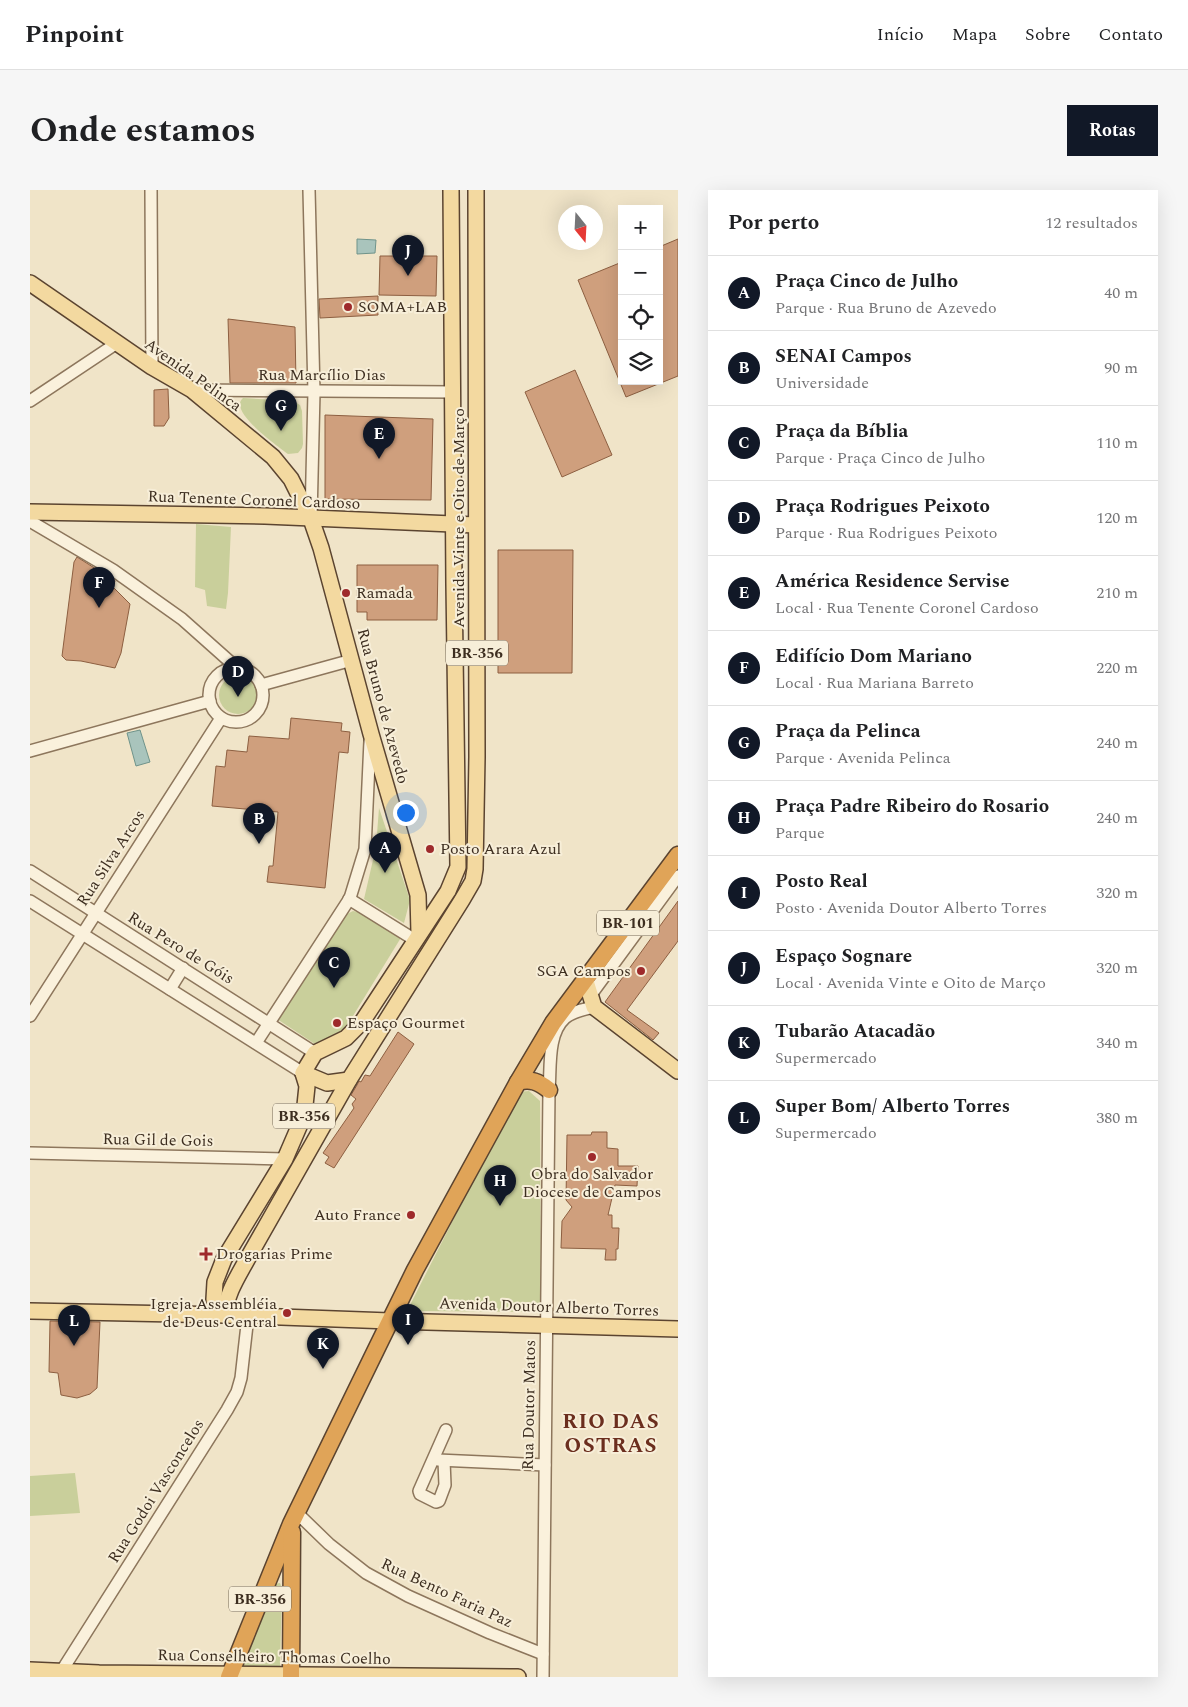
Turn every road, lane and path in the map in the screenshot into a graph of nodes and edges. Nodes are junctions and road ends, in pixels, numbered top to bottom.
1 (151, 190) edge
2 (309, 190) edge
3 (452, 190) edge
4 (476, 190) edge
5 (30, 283) edge
6 (117, 344) junction
7 (152, 367) junction
8 (192, 390) junction
9 (314, 392) junction
10 (452, 392) junction
11 (30, 402) edge
12 (30, 512) edge
13 (311, 519) junction
14 (30, 521) edge
15 (453, 525) junction
16 (476, 525) junction
17 (352, 660) junction
18 (237, 668) junction
19 (261, 685) junction
20 (210, 701) junction
21 (222, 718) junction
22 (371, 734) junction
23 (30, 751) edge
24 (458, 808) junction
25 (477, 840) junction
26 (676, 868) edge
27 (30, 870) edge
28 (349, 900) junction
29 (30, 901) edge
30 (95, 914) junction
31 (82, 935) junction
32 (417, 936) junction
33 (183, 968) junction
34 (585, 978) junction
35 (170, 989) junction
36 (592, 1002) junction
37 (30, 1016) edge
38 (269, 1024) junction
39 (256, 1043) junction
40 (315, 1053) junction
41 (678, 1071) edge
42 (304, 1073) junction
43 (349, 1080) junction
44 (518, 1082) junction
45 (550, 1090) junction
46 (30, 1153) edge
47 (284, 1159) junction
48 (30, 1312) edge
49 (221, 1315) junction
50 (248, 1316) junction
51 (390, 1321) junction
52 (546, 1324) junction
53 (678, 1328) edge
54 (446, 1430) dead end
55 (545, 1465) junction
56 (294, 1519) junction
57 (265, 1586) junction
58 (292, 1594) junction
59 (543, 1654) junction
60 (30, 1661) edge
61 (30, 1670) edge
62 (58, 1672) junction
63 (98, 1675) edge
64 (229, 1675) edge
65 (291, 1676) edge
66 (518, 1677) edge
67 (543, 1677) edge

1 - 7 street
2 - 9 street
3 - 10 main road, Avenida Vinte e Oito de Março
4 - 16 main road, Avenida Vinte e Oito de Março / BR-356
5 - 6 main road, Avenida Pelinca
6 - 7 main road, Avenida Pelinca
6 - 11 street
7 - 8 main road, Avenida Pelinca
8 - 9 street, Rua Marcílio Dias
8 - 13 main road, Avenida Pelinca
9 - 10 street, Rua Marcílio Dias
9 - 13 street
10 - 15 main road, Avenida Vinte e Oito de Março
12 - 13 main road, Rua Tenente Coronel Cardoso
13 - 15 main road, Rua Tenente Coronel Cardoso
13 - 17 main road, Rua Bruno de Azevedo
14 - 18 street
15 - 16 main road, Rua Tenente Coronel Cardoso
15 - 24 main road, Avenida Vinte e Oito de Março
16 - 25 main road, Avenida Vinte e Oito de Março / BR-356
17 - 19 street
17 - 22 main road, Rua Bruno de Azevedo
18 - 19 street
18 - 20 street
19 - 21 street
20 - 21 street
20 - 23 street
21 - 30 street, Rua Silva Arcos
22 - 28 street
22 - 32 main road, Rua Bruno de Azevedo
24 - 25 main road
24 - 32 main road, Avenida Vinte e Oito de Março
25 - 43 main road, Avenida Vinte e Oito de Março / BR-356
26 - 34 highway, BR-101
26 - 36 street
27 - 30 street, Rua Pero de Góis
28 - 32 street
28 - 38 street
29 - 31 street
30 - 31 street, Rua Silva Arcos
30 - 33 street, Rua Pero de Góis
31 - 35 street
31 - 37 street, Rua Silva Arcos
32 - 40 main road, Avenida Vinte e Oito de Março
33 - 35 street
33 - 38 street, Rua Pero de Góis
34 - 36 main road
34 - 44 highway, BR-101
35 - 39 street
36 - 41 main road
36 - 45 street, Rua Doutor Matos
38 - 39 street
38 - 40 street, Rua Pero de Góis
39 - 42 street
40 - 42 main road
42 - 43 main road
42 - 47 main road, BR-356
43 - 49 main road, BR-356
44 - 45 highway
44 - 51 highway, BR-101
45 - 52 street, Rua Doutor Matos
46 - 47 street, Rua Gil de Gois
47 - 49 main road, BR-356
48 - 49 main road, Avenida Doutor Alberto Torres
49 - 50 main road, Avenida Doutor Alberto Torres
50 - 51 main road, Avenida Doutor Alberto Torres
50 - 62 street, Rua Godoi Vasconcelos
51 - 52 main road, Avenida Doutor Alberto Torres
51 - 56 highway, BR-356
52 - 53 main road, Avenida Doutor Alberto Torres
52 - 55 street, Rua Doutor Matos
54 - 55 street
55 - 59 street, Rua Doutor Matos
56 - 57 highway, BR-356
56 - 58 highway
56 - 59 street, Rua Bento Faria Paz
57 - 58 highway
57 - 64 highway, BR-356
58 - 65 highway
59 - 67 street, Rua Doutor Matos
60 - 62 main road
61 - 62 main road, Rua Conselheiro Thomas Coelho
62 - 63 main road, Rua Conselheiro Thomas Coelho
63 - 64 main road, Rua Conselheiro Thomas Coelho
64 - 65 main road, Rua Conselheiro Thomas Coelho
65 - 66 main road, Rua Conselheiro Thomas Coelho

